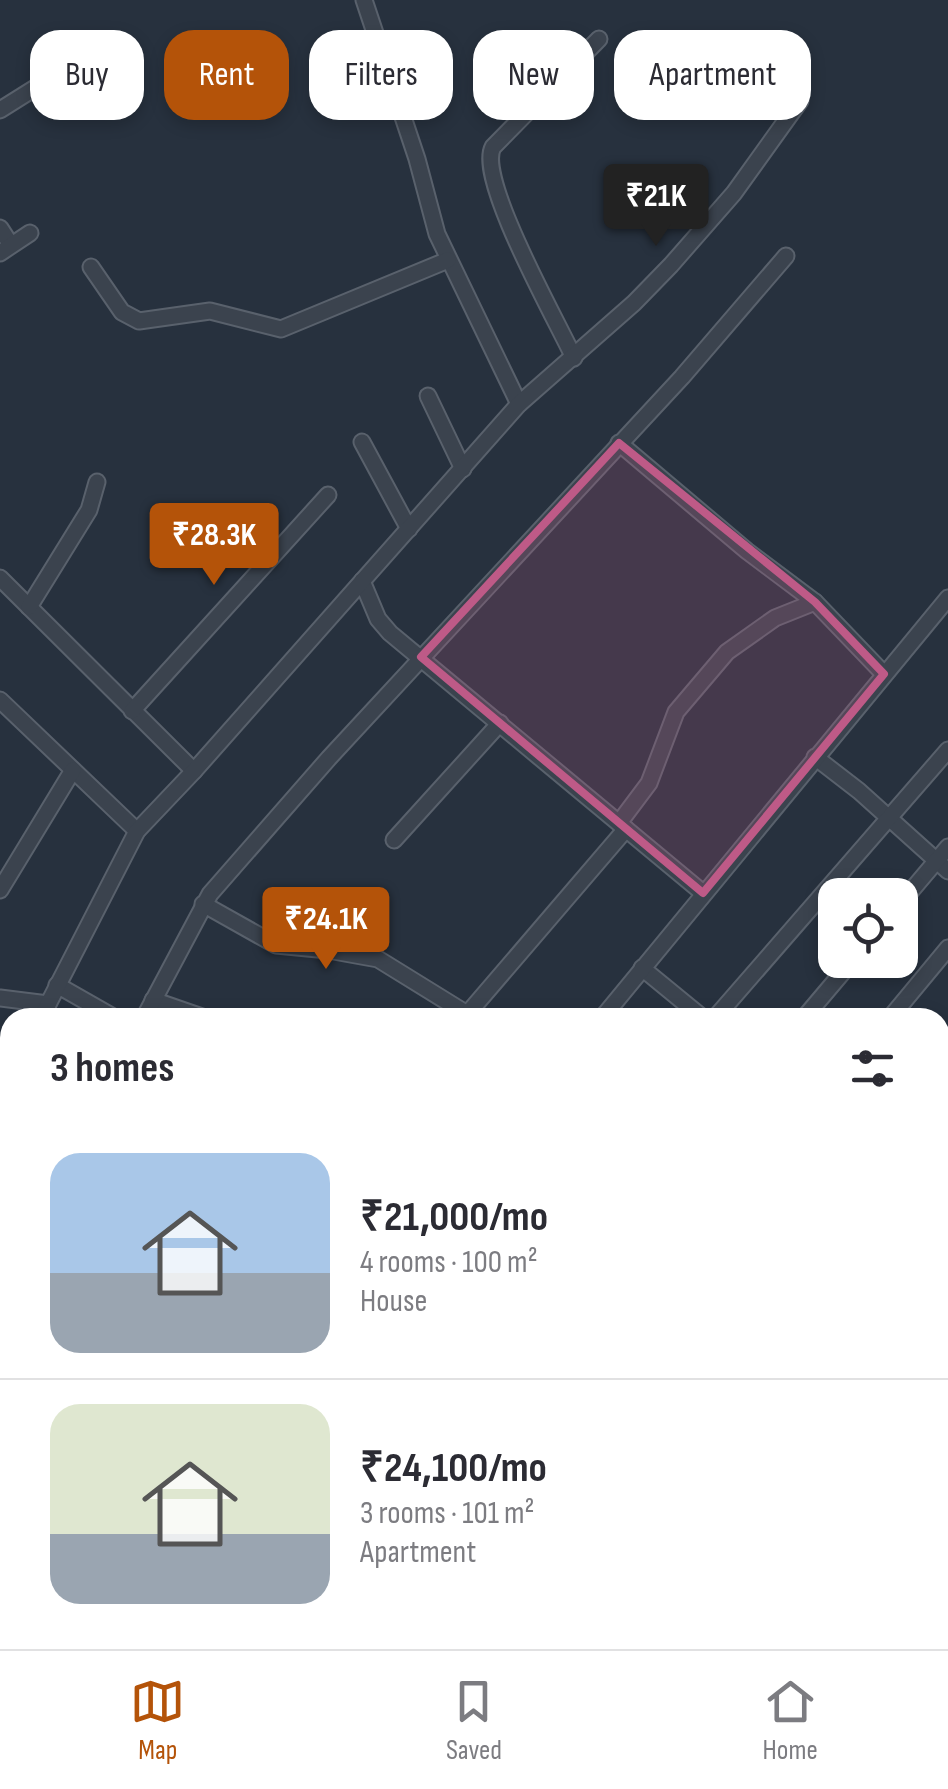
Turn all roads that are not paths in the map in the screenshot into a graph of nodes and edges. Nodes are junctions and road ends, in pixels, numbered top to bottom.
1 (364, 0) edge
2 (600, 39) dead end
3 (30, 91) edge
4 (0, 110) edge
5 (786, 120) edge
6 (0, 228) edge
7 (30, 233) dead end
8 (6, 249) edge
9 (786, 256) dead end
10 (448, 260) junction
11 (91, 267) dead end
12 (574, 358) junction
13 (428, 396) dead end
14 (519, 404) junction
15 (362, 442) dead end
16 (619, 444) junction
17 (463, 468) junction
18 (97, 482) dead end
19 (328, 495) dead end
20 (409, 529) junction
21 (0, 578) edge
22 (362, 581) junction
23 (948, 598) edge
24 (815, 602) junction
25 (29, 607) junction
26 (421, 657) junction
27 (884, 674) junction
28 (0, 700) edge
29 (132, 710) junction
30 (500, 723) junction
31 (948, 750) edge
32 (814, 757) junction
33 (73, 770) junction
34 (194, 771) junction
35 (890, 820) junction
36 (622, 826) junction
37 (136, 831) junction
38 (394, 840) dead end
39 (948, 847) edge
40 (942, 866) edge
41 (918, 888) edge
42 (0, 890) edge
43 (703, 893) junction
44 (203, 904) junction
45 (948, 948) edge
46 (642, 968) junction
47 (838, 978) edge
48 (57, 985) junction
49 (0, 998) edge
50 (152, 1000) junction
51 (34, 1008) edge
52 (46, 1008) edge
53 (97, 1008) edge
54 (148, 1008) edge
55 (176, 1008) edge
56 (454, 1008) edge
57 (473, 1008) edge
58 (610, 1008) edge
59 (691, 1008) edge
60 (724, 1008) edge
61 (812, 1008) edge
62 (898, 1008) edge

1 - 10 street
2 - 12 street
3 - 4 street
5 - 12 street
6 - 8 street
7 - 8 street
9 - 16 street
10 - 11 street
10 - 14 street
12 - 14 street
13 - 17 street
14 - 17 street
15 - 20 street
16 - 24 street
16 - 26 street
17 - 20 street
18 - 25 street
19 - 29 street
20 - 22 street
21 - 25 street
22 - 26 street
22 - 34 street
23 - 27 street
24 - 27 street
24 - 36 street
25 - 29 street
26 - 30 street
26 - 44 street
27 - 32 street
28 - 33 street
29 - 34 street
30 - 36 street
30 - 38 street
31 - 35 street
32 - 35 street
32 - 43 street
33 - 37 street
33 - 42 street
34 - 37 street
35 - 40 street
35 - 60 street
36 - 43 street
36 - 57 street
37 - 48 street
39 - 40 street
40 - 41 street
43 - 46 street
44 - 50 street
44 - 56 street
45 - 62 street
46 - 58 street
46 - 59 street
47 - 61 street
48 - 52 street
48 - 53 street
49 - 51 street
50 - 54 street
50 - 55 street

